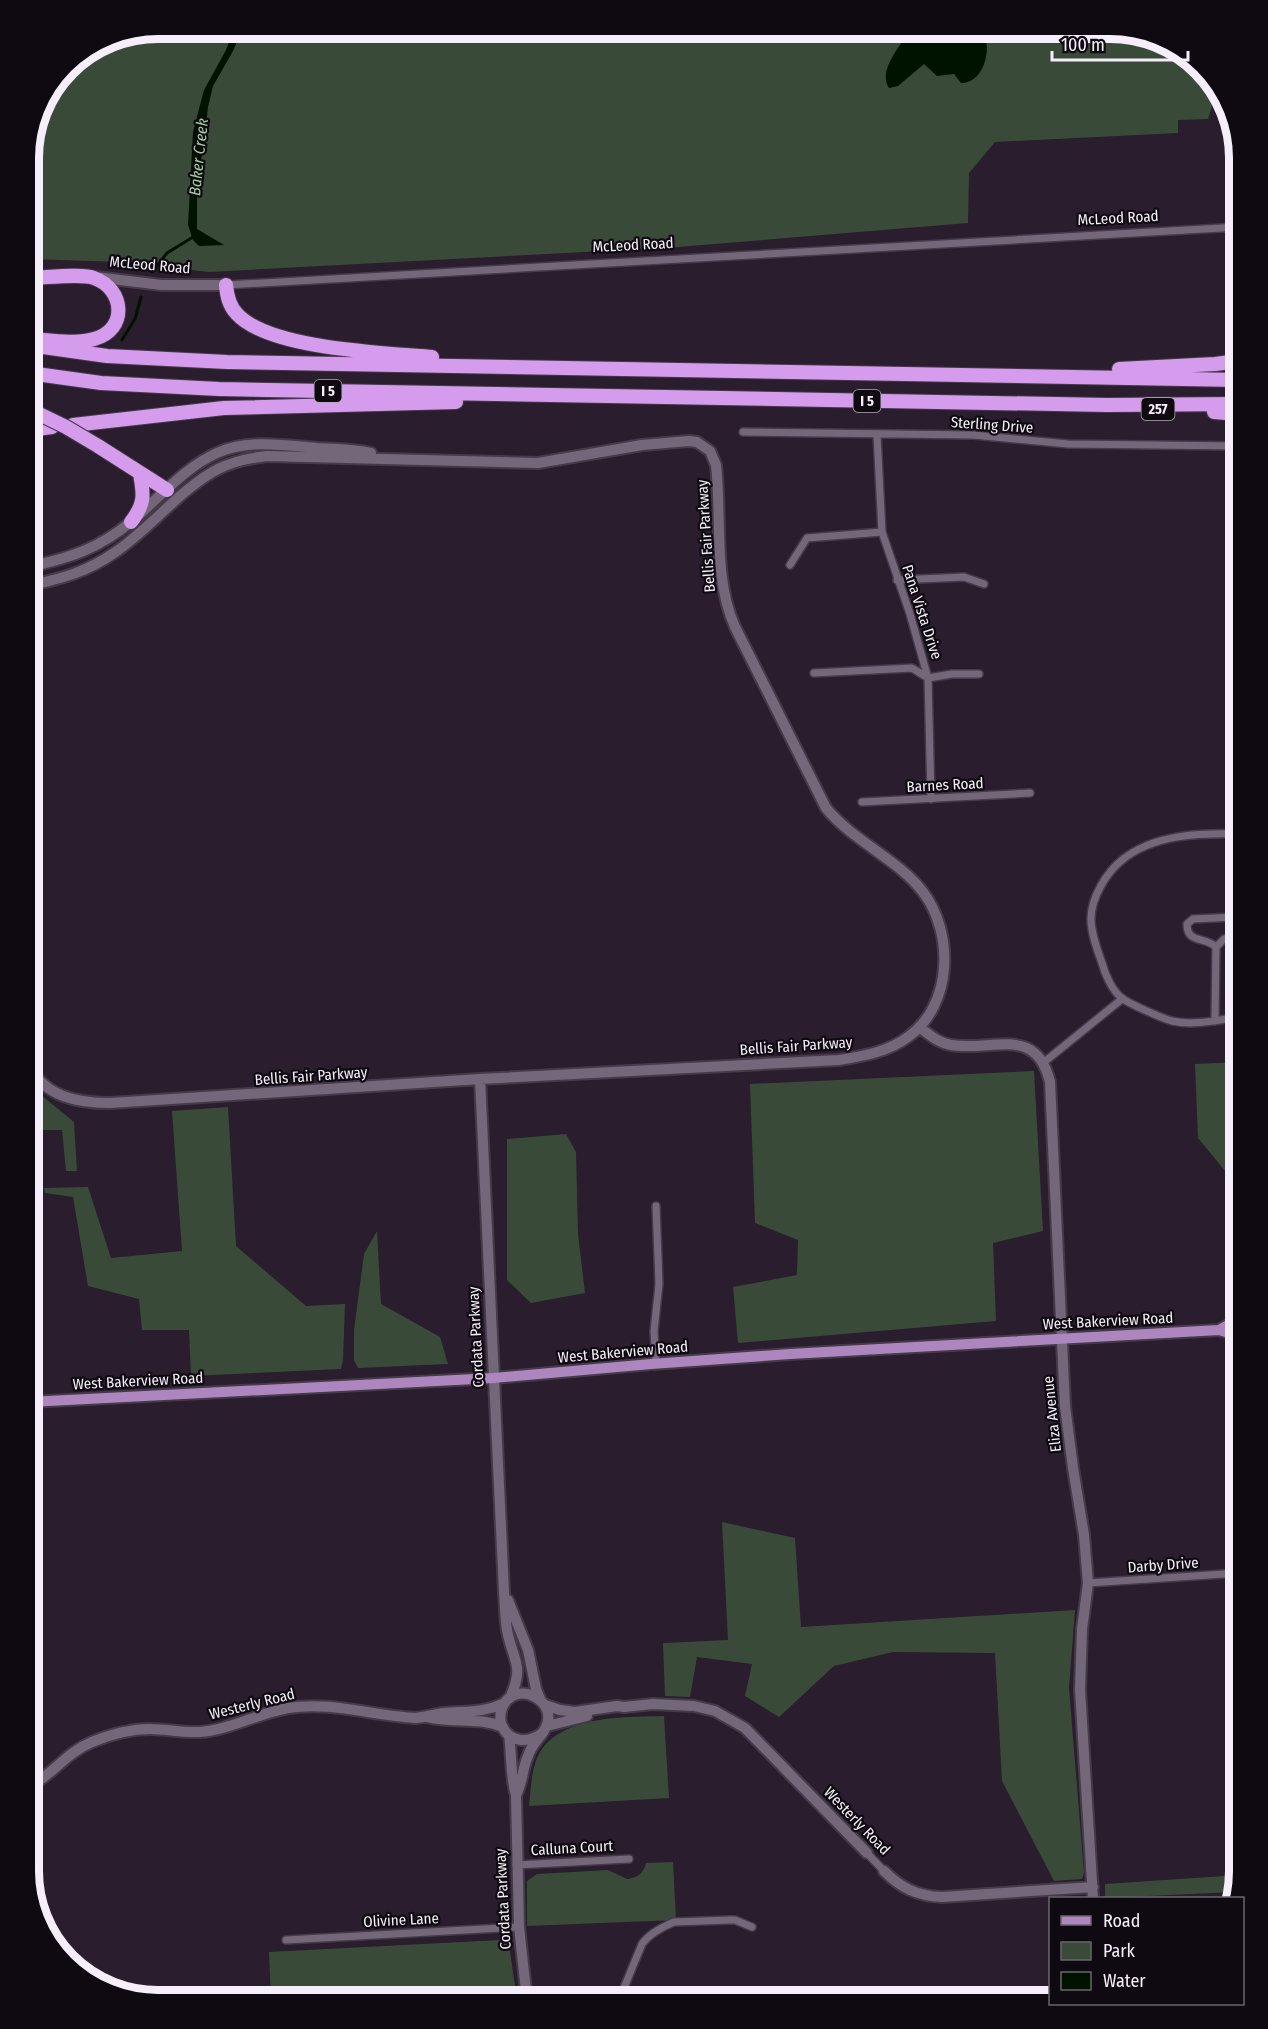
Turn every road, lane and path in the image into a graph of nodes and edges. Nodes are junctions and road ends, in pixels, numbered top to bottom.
1 (1229, 228) edge
2 (92, 277) junction
3 (39, 278) edge
4 (226, 285) junction
5 (39, 339) edge
6 (39, 346) edge
7 (1229, 362) edge
8 (566, 367) junction
9 (39, 374) edge
10 (1001, 376) junction
11 (1229, 380) edge
12 (627, 397) junction
13 (1229, 404) edge
14 (1107, 405) junction
15 (1229, 413) edge
16 (39, 414) edge
17 (73, 424) dead end
18 (52, 427) dead end
19 (39, 429) edge
20 (743, 432) dead end
21 (878, 435) junction
22 (1229, 446) edge
23 (395, 458) junction
24 (140, 474) junction
25 (172, 485) junction
26 (187, 492) junction
27 (177, 501) junction
28 (131, 522) junction
29 (882, 532) junction
30 (39, 565) edge
31 (790, 565) dead end
32 (897, 580) junction
33 (39, 584) edge
34 (984, 584) dead end
35 (814, 673) dead end
36 (979, 674) dead end
37 (928, 678) junction
38 (1030, 793) dead end
39 (931, 799) junction
40 (862, 802) dead end
41 (1229, 834) edge
42 (1229, 916) edge
43 (1229, 937) edge
44 (1216, 947) junction
45 (1122, 999) junction
46 (1229, 1019) edge
47 (1215, 1021) junction
48 (919, 1027) junction
49 (1044, 1063) junction
50 (480, 1079) junction
51 (39, 1080) edge
52 (656, 1206) dead end
53 (1229, 1325) edge
54 (1219, 1330) junction
55 (1229, 1334) edge
56 (1062, 1338) junction
57 (656, 1363) junction
58 (494, 1378) junction
59 (39, 1401) edge
60 (1229, 1574) edge
61 (1088, 1583) junction
62 (504, 1592) junction
63 (507, 1701) junction
64 (543, 1702) junction
65 (624, 1707) junction
66 (427, 1717) junction
67 (544, 1730) junction
68 (506, 1731) junction
69 (39, 1780) edge
70 (516, 1795) junction
71 (867, 1853) joint
72 (629, 1859) dead end
73 (516, 1865) junction
74 (884, 1871) joint
75 (1093, 1887) junction
76 (1094, 1897) edge
77 (519, 1927) junction
78 (752, 1927) dead end
79 (286, 1940) dead end
80 (526, 1990) edge
81 (623, 1990) edge

1 - 4 street, McLeod Road
2 - 3 highway, McLeod Road
2 - 4 street, McLeod Road
2 - 5 highway
4 - 8 highway
6 - 8 highway, I 5
7 - 10 highway
8 - 10 highway, I 5
9 - 12 highway, I 5
10 - 11 highway, I 5
12 - 14 highway, I 5
12 - 17 highway
13 - 14 highway, I 5
14 - 15 highway, 257
16 - 24 highway, bridge
18 - 19 highway
20 - 21 street, Sterling Drive
21 - 22 street, Sterling Drive
21 - 29 street, Pana Vista Drive
23 - 25 street, Bellis Fair Parkway
23 - 26 street, Bellis Fair Parkway
23 - 48 street, Bellis Fair Parkway
24 - 25 highway
24 - 28 highway
25 - 26 street
25 - 27 street
25 - 28 street, Bellis Fair Parkway
26 - 27 street, Bellis Fair Parkway
27 - 33 street, Bellis Fair Parkway
28 - 30 street, Bellis Fair Parkway
29 - 31 street
29 - 32 street, Pana Vista Drive
32 - 34 street
32 - 37 street, Pana Vista Drive
35 - 37 street
36 - 37 street
37 - 39 street, Pana Vista Drive
38 - 39 street, Barnes Road
39 - 40 street, Barnes Road
41 - 45 street
42 - 44 street
43 - 44 street
44 - 47 street
45 - 47 street
45 - 49 street
46 - 47 street
48 - 49 street
48 - 50 street, Bellis Fair Parkway
49 - 56 street, Eliza Avenue
50 - 51 street, Bellis Fair Parkway
50 - 58 street, Cordata Parkway
52 - 57 street
53 - 54 main road, West Bakerview Road
54 - 55 main road, West Bakerview Road
54 - 56 main road, West Bakerview Road
56 - 57 main road, West Bakerview Road
56 - 61 street, Eliza Avenue
57 - 58 main road, West Bakerview Road
58 - 59 main road, West Bakerview Road
58 - 62 street, Cordata Parkway
60 - 61 street, Darby Drive
61 - 75 street, Eliza Avenue
62 - 63 street, Cordata Parkway
62 - 64 street, Cordata Parkway
63 - 64 street
63 - 66 street, Westerly Road
63 - 68 street
64 - 65 street, Westerly Road
64 - 67 street
65 - 67 street, Westerly Road
65 - 71 street, Westerly Road
66 - 68 street, Westerly Road
66 - 69 street, Westerly Road
67 - 68 street
67 - 70 street, Cordata Parkway
68 - 70 street, Cordata Parkway
70 - 73 street, Cordata Parkway
71 - 74 street, Westerly Road
72 - 73 street, Calluna Court
73 - 77 street, Cordata Parkway
74 - 75 street, Westerly Road
75 - 76 street, Eliza Avenue
77 - 79 street, Olivine Lane
77 - 80 street, Cordata Parkway
78 - 81 street

